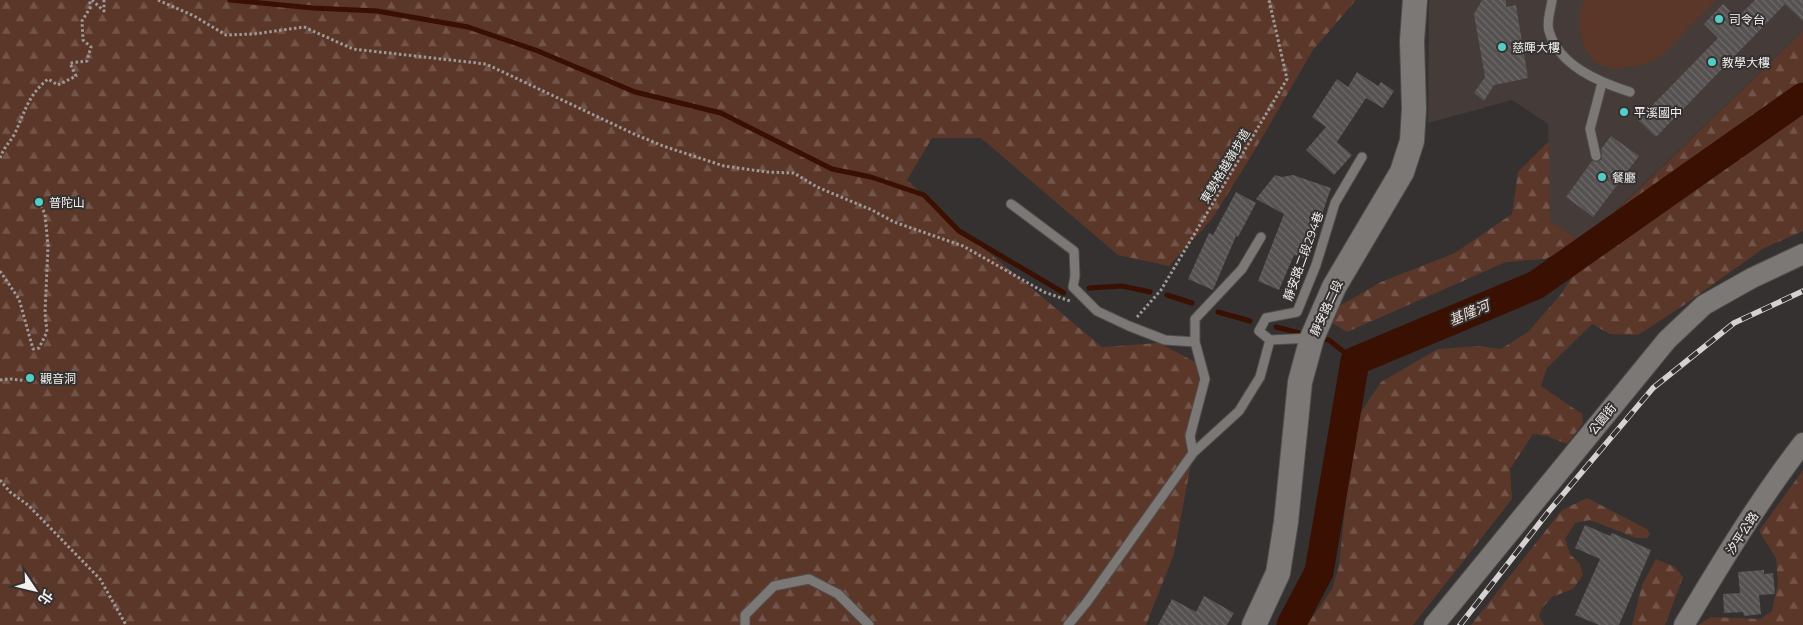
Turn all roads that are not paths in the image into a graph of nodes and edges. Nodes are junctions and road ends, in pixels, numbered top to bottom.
1 (1415, 0) edge
2 (1552, 0) edge
3 (1602, 83) junction
4 (1630, 92) dead end
5 (1596, 156) dead end
6 (1362, 157) dead end
7 (1012, 204) dead end
8 (1261, 238) dead end
9 (1803, 254) edge
10 (1315, 332) junction
11 (1270, 340) junction
12 (1194, 342) junction
13 (1803, 443) edge
14 (1193, 453) junction
15 (745, 625) edge
16 (869, 625) edge
17 (1068, 625) edge
18 (1254, 625) edge
19 (1434, 625) edge
20 (1684, 625) edge

1 - 10 main road, 靜安路二段
2 - 3 lane
3 - 4 lane
3 - 5 lane
6 - 11 lane, 靜安路二段294巷
7 - 12 lane
8 - 12 lane
9 - 19 street, 公園街
10 - 11 lane
10 - 18 main road, 靜安路二段
11 - 14 lane
12 - 14 lane
13 - 20 street, 汐平公路
14 - 17 lane
15 - 16 lane

